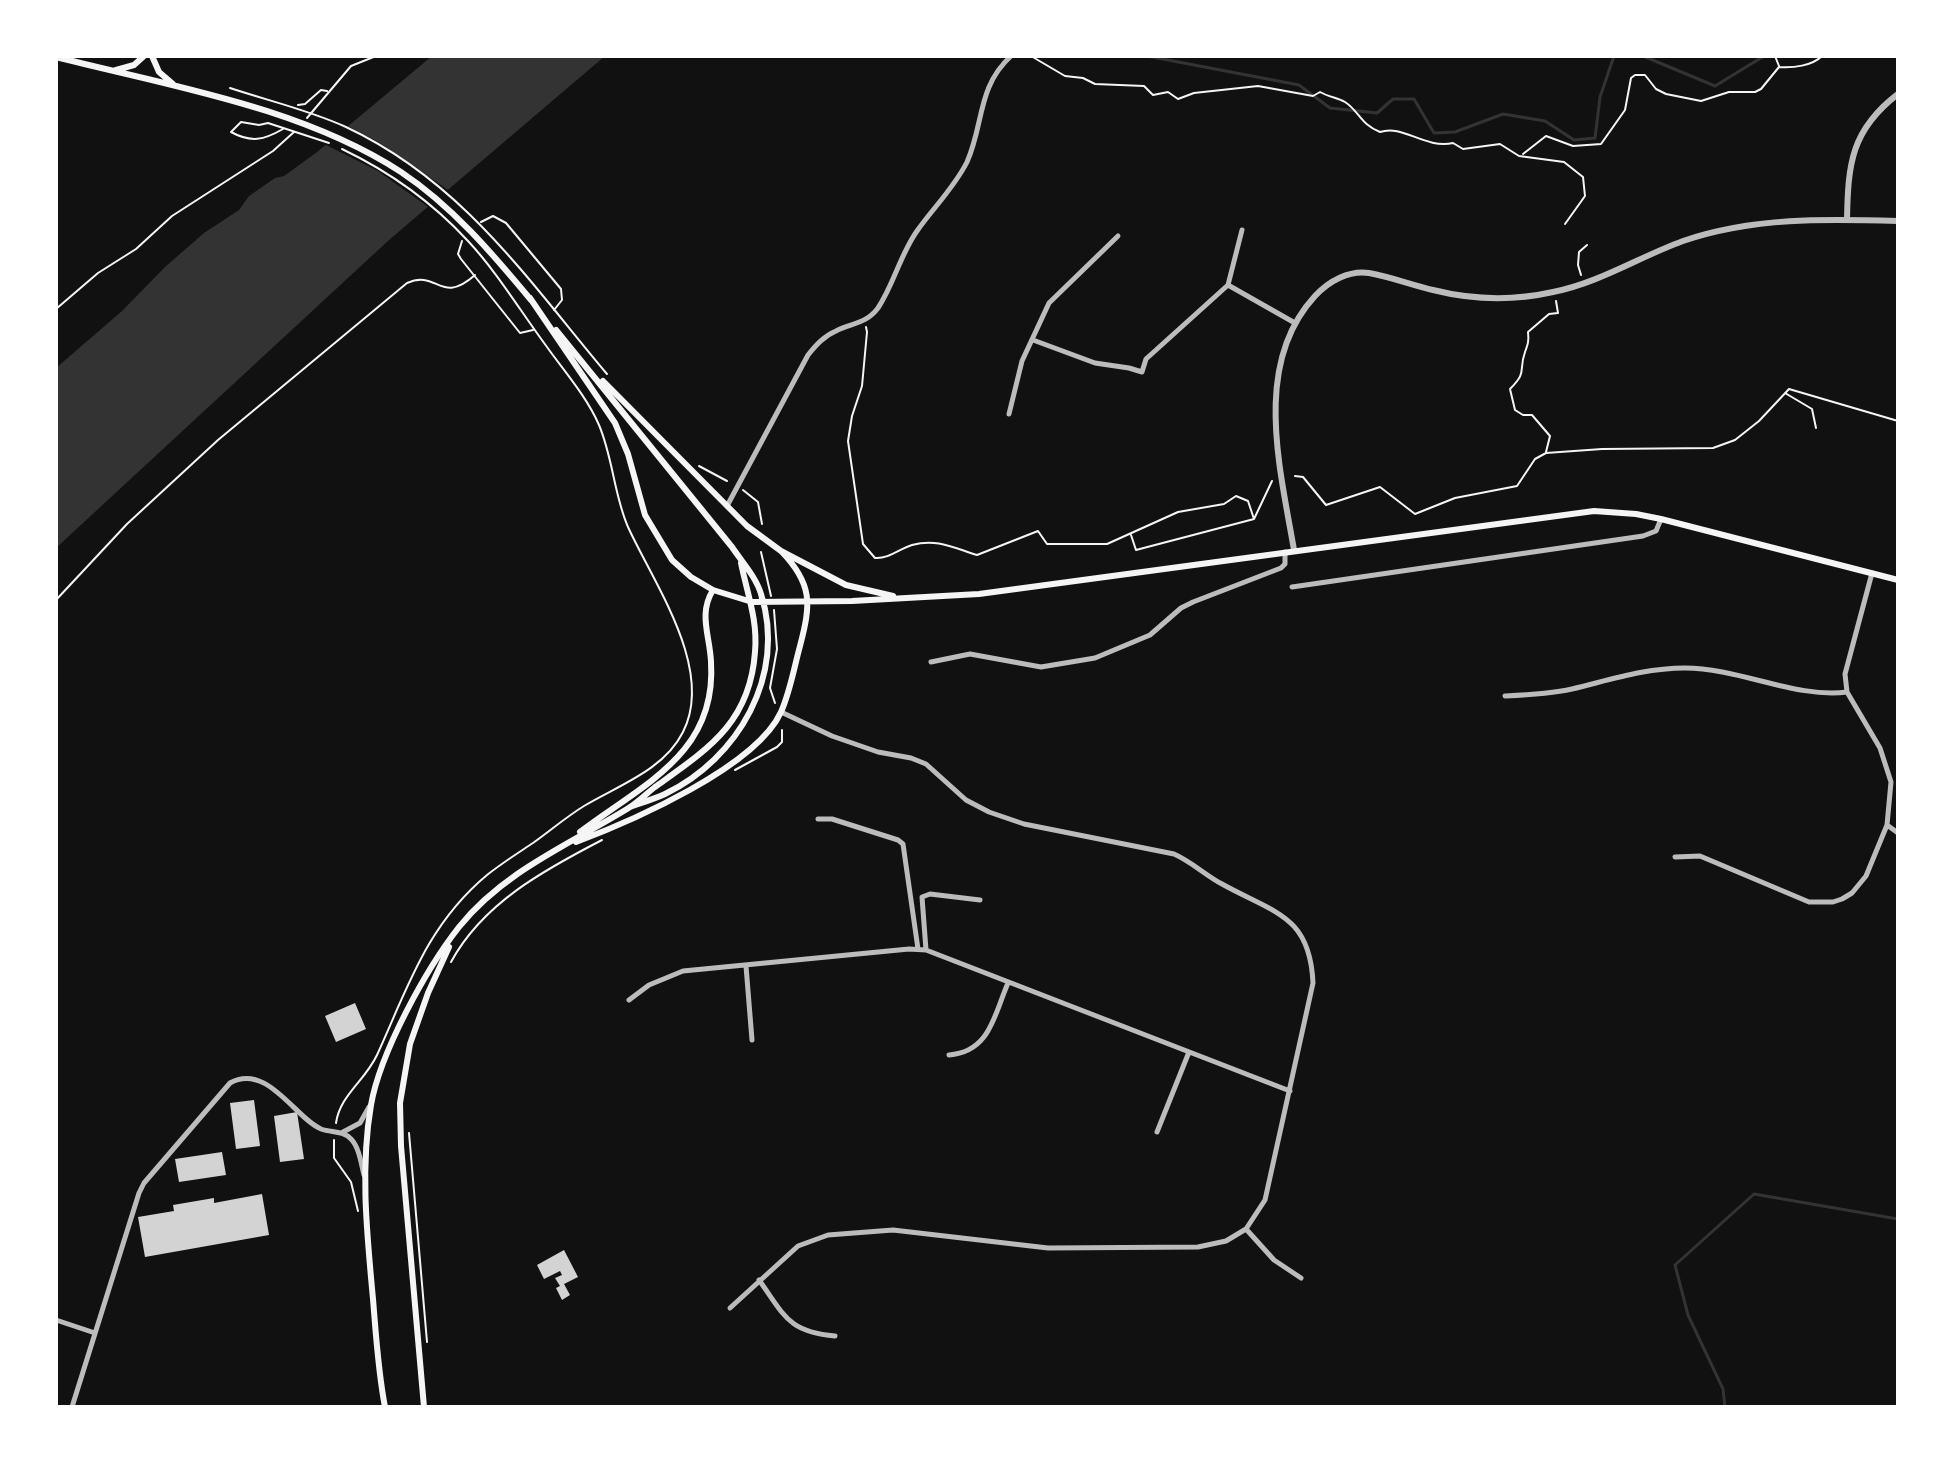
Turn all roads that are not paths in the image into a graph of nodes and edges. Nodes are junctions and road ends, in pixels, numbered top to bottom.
1 (144, 56) edge
2 (152, 56) edge
3 (1011, 56) edge
4 (56, 57) edge
5 (112, 71) junction
6 (177, 88) junction
7 (1898, 94) edge
8 (1847, 220) junction
9 (1898, 221) edge
10 (1242, 230) dead end
11 (1118, 236) dead end
12 (1228, 285) junction
13 (530, 298) junction
14 (1295, 323) junction
15 (1033, 340) junction
16 (574, 351) junction
17 (1009, 414) dead end
18 (727, 506) junction
19 (1661, 519) junction
20 (1294, 550) junction
21 (781, 551) junction
22 (1285, 552) junction
23 (741, 561) junction
24 (1872, 573) junction
25 (1898, 580) edge
26 (1292, 587) dead end
27 (713, 590) junction
28 (909, 598) junction
29 (808, 602) junction
30 (931, 662) dead end
31 (1847, 692) junction
32 (1505, 696) dead end
33 (781, 712) junction
34 (630, 807) junction
35 (818, 819) dead end
36 (1887, 825) junction
37 (1898, 833) edge
38 (558, 848) junction
39 (1675, 857) dead end
40 (980, 900) dead end
41 (458, 929) junction
42 (918, 949) junction
43 (926, 950) junction
44 (746, 966) junction
45 (1008, 983) junction
46 (629, 1000) dead end
47 (752, 1040) dead end
48 (1189, 1052) junction
49 (949, 1055) dead end
50 (1290, 1091) junction
51 (371, 1103) junction
52 (1157, 1132) dead end
53 (342, 1133) junction
54 (365, 1181) junction
55 (1246, 1229) junction
56 (1301, 1278) dead end
57 (759, 1280) junction
58 (730, 1308) dead end
59 (56, 1320) edge
60 (95, 1333) junction
61 (835, 1336) dead end
62 (72, 1407) edge
63 (385, 1407) edge
64 (424, 1407) edge

1 - 5 main road
2 - 6 main road
3 - 18 street
4 - 5 main road
5 - 6 main road
6 - 13 main road
7 - 8 street
8 - 9 street
8 - 14 street
10 - 12 street
11 - 15 street
12 - 14 street
12 - 15 street
13 - 16 main road
13 - 27 main road
14 - 20 street
15 - 17 street
16 - 18 main road
16 - 23 main road
18 - 21 main road
19 - 20 main road
19 - 24 main road
19 - 26 street
20 - 22 main road
21 - 28 main road
21 - 29 main road
22 - 28 main road
22 - 30 street
23 - 34 main road
23 - 34 main road
24 - 25 main road
24 - 31 street
27 - 29 main road
27 - 38 main road
28 - 29 main road
29 - 33 main road
31 - 32 street
31 - 36 street
33 - 38 main road
33 - 50 street
34 - 38 main road
35 - 42 street
36 - 37 street
36 - 39 street
38 - 41 main road
40 - 43 street
41 - 51 main road
41 - 64 main road
42 - 43 street
42 - 44 street
43 - 45 street
44 - 46 street
44 - 47 street
45 - 48 street
45 - 49 street
48 - 50 street
48 - 52 street
50 - 55 street
51 - 53 street
51 - 54 main road
53 - 54 street
53 - 60 street
54 - 63 main road
55 - 56 street
55 - 57 street
57 - 58 street
57 - 61 street
59 - 60 street
60 - 62 street

